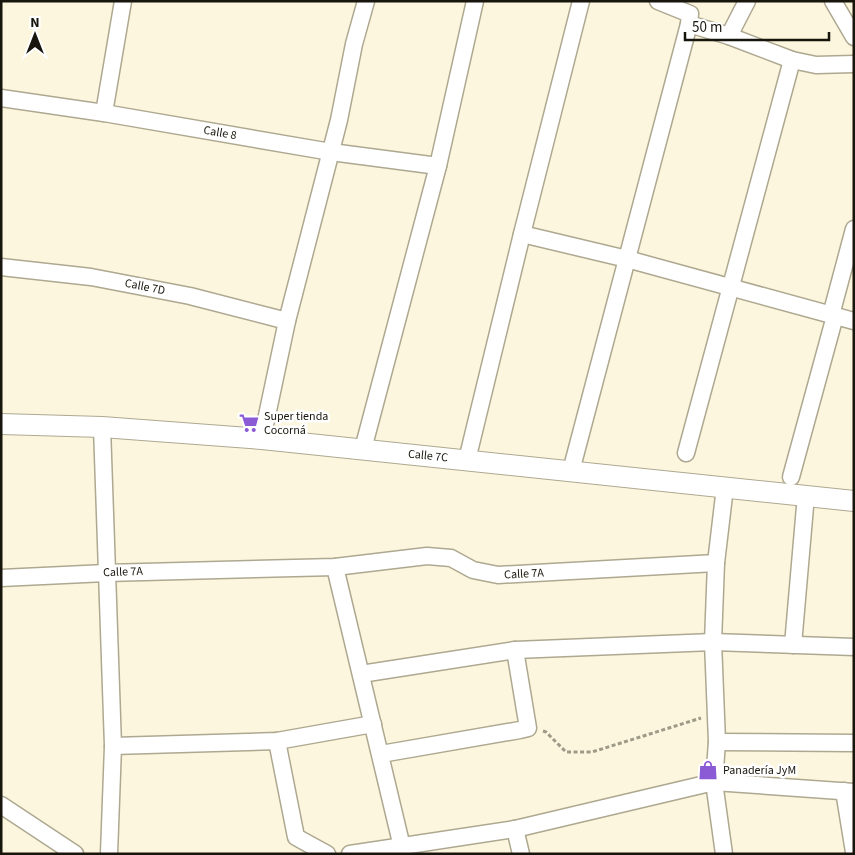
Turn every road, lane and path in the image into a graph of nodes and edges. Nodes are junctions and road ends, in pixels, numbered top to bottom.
1 (123, 1) edge
2 (366, 1) edge
3 (475, 1) edge
4 (582, 1) edge
5 (658, 1) edge
6 (747, 1) edge
7 (834, 1) edge
8 (689, 24) junction
9 (852, 28) edge
10 (729, 36) junction
11 (792, 60) junction
12 (854, 64) edge
13 (1, 98) edge
14 (104, 113) junction
15 (331, 152) junction
16 (438, 166) junction
17 (854, 229) edge
18 (522, 234) junction
19 (627, 259) junction
20 (1, 267) edge
21 (731, 288) junction
22 (833, 316) junction
23 (287, 321) junction
24 (854, 321) edge
25 (1, 424) edge
26 (102, 427) junction
27 (262, 439) junction
28 (363, 449) junction
29 (686, 454) dead end
30 (467, 460) junction
31 (571, 471) junction
32 (791, 477) dead end
33 (725, 487) junction
34 (806, 496) junction
35 (854, 500) edge
36 (716, 563) junction
37 (336, 567) junction
38 (106, 573) junction
39 (1, 578) edge
40 (713, 642) junction
41 (793, 645) junction
42 (854, 647) edge
43 (515, 650) junction
44 (361, 674) junction
45 (716, 713) junction
46 (373, 724) junction
47 (528, 728) junction
48 (277, 741) junction
49 (717, 742) junction
50 (854, 743) edge
51 (113, 746) junction
52 (381, 754) junction
53 (714, 782) junction
54 (849, 792) edge
55 (1, 805) edge
56 (515, 829) junction
57 (402, 846) junction
58 (854, 852) edge
59 (75, 854) edge
60 (109, 854) edge
61 (327, 854) edge
62 (350, 854) edge
63 (521, 854) edge
64 (724, 854) edge

1 - 14 street
2 - 15 street
3 - 16 street
4 - 18 street
5 - 8 street
6 - 10 street
7 - 9 street
8 - 10 street
8 - 19 street
10 - 11 street
11 - 12 street
11 - 21 street
13 - 14 street, Calle 8
14 - 15 street, Calle 8
15 - 16 street, Calle 8
15 - 23 street
16 - 28 street
17 - 22 street
18 - 19 street
18 - 30 street
19 - 21 street
19 - 31 street
20 - 23 street, Calle 7D
21 - 22 street
21 - 29 street
22 - 24 street
22 - 32 street
23 - 27 street
25 - 26 street, Calle 7C
26 - 27 street, Calle 7C
26 - 38 street
27 - 28 street, Calle 7C
28 - 30 street, Calle 7C
30 - 31 street, Calle 7C
31 - 33 street, Calle 7C
33 - 34 street, Calle 7C
33 - 36 street
34 - 35 street, Calle 7C
34 - 41 street
36 - 37 street, Calle 7A
36 - 40 street
37 - 38 street, Calle 7A
37 - 44 street
38 - 39 street, Calle 7A
38 - 51 street
40 - 41 street
40 - 43 street
40 - 45 street
41 - 42 street
43 - 44 street
43 - 47 street
44 - 46 street
45 - 47 path
45 - 49 street
46 - 48 street
46 - 52 street
47 - 52 street
48 - 51 street
48 - 61 street
49 - 50 street
49 - 53 street
51 - 60 street
52 - 57 street
53 - 54 street
53 - 56 street
53 - 64 street
54 - 58 street
55 - 59 street
56 - 57 street
56 - 63 street
57 - 62 street

